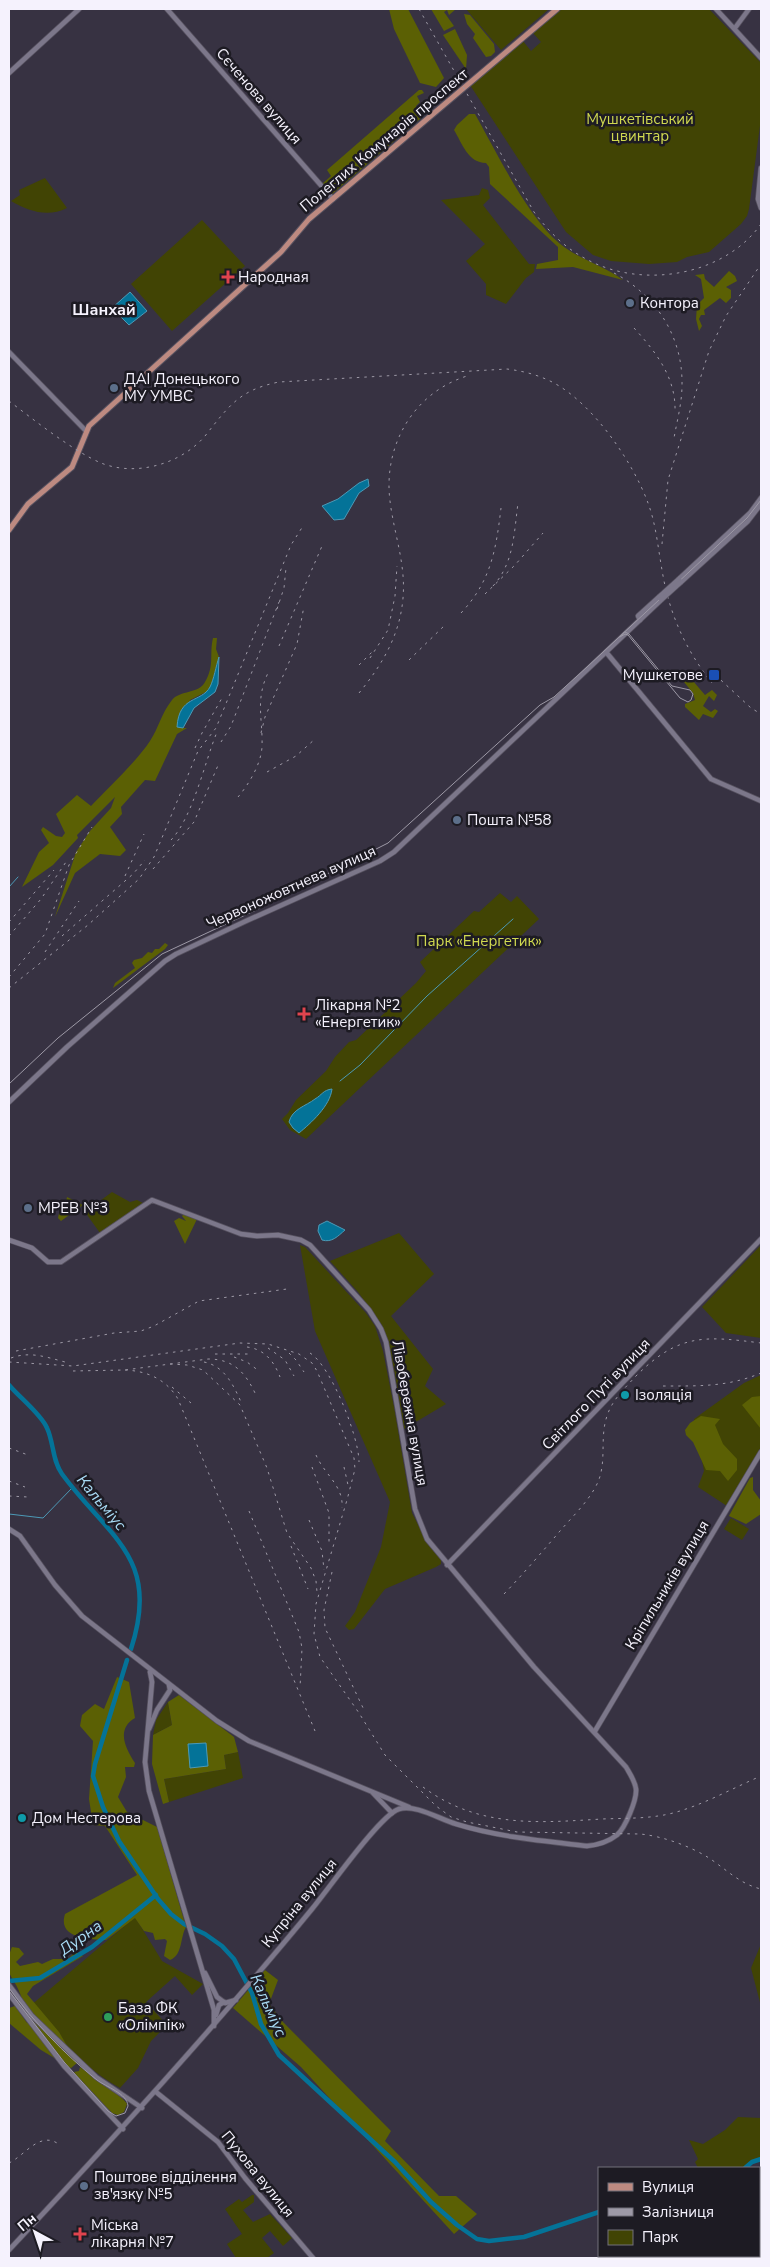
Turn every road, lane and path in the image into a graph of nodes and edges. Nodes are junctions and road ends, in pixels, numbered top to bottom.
1 (79, 9) edge
2 (167, 9) edge
3 (557, 9) edge
4 (716, 9) edge
5 (749, 9) edge
6 (735, 28) junction
7 (761, 58) edge
8 (9, 73) edge
9 (761, 168) edge
10 (333, 199) junction
11 (761, 208) edge
12 (9, 352) edge
13 (86, 430) junction
14 (761, 498) edge
15 (761, 504) edge
16 (9, 530) edge
17 (680, 580) junction
18 (606, 652) junction
19 (761, 801) edge
20 (9, 1102) edge
21 (761, 1239) edge
22 (9, 1240) edge
23 (761, 1452) edge
24 (9, 1529) edge
25 (447, 1565) junction
26 (148, 1668) junction
27 (160, 1678) junction
28 (152, 1682) junction
29 (169, 1684) junction
30 (179, 1692) junction
31 (165, 1699) junction
32 (594, 1731) junction
33 (147, 1735) junction
34 (370, 1790) junction
35 (394, 1800) junction
36 (388, 1808) junction
37 (415, 1809) junction
38 (392, 1813) junction
39 (200, 1964) junction
40 (9, 1985) edge
41 (9, 1994) edge
42 (217, 1997) junction
43 (238, 1999) junction
44 (225, 2002) junction
45 (214, 2011) junction
46 (228, 2011) junction
47 (222, 2017) junction
48 (214, 2026) junction
49 (156, 2092) junction
50 (142, 2108) junction
51 (123, 2128) junction
52 (9, 2250) edge
53 (313, 2258) edge

1 - 8 main road
2 - 10 main road, Сєченова вулиця
3 - 10 main road, Полеглих Комунарів проспект
4 - 6 main road
5 - 6 main road
6 - 7 main road
9 - 11 main road
10 - 13 main road, Полеглих Комунарів проспект
12 - 13 main road
13 - 16 main road, Полеглих Комунарів проспект
14 - 17 main road
15 - 17 main road
17 - 18 main road, Червоножовтнева вулиця, bridge
18 - 19 main road
18 - 20 main road, Червоножовтнева вулиця
21 - 25 main road, Світлого Путі вулиця
22 - 25 main road, Лівобережна вулиця
23 - 32 main road, Кріпильників вулиця
24 - 26 main road
25 - 32 main road, Лівобережна вулиця
26 - 27 main road
26 - 28 main road
27 - 28 main road
27 - 29 main road
28 - 33 main road
29 - 30 main road
29 - 31 main road
30 - 31 main road
30 - 34 main road
31 - 33 main road
32 - 37 main road, Лівобережна вулиця
33 - 39 main road
34 - 35 main road
34 - 36 main road
35 - 36 main road
35 - 37 main road
36 - 38 main road
37 - 38 main road
38 - 43 main road, Купріна вулиця
39 - 42 main road
39 - 45 main road
40 - 50 main road
41 - 51 main road
42 - 44 main road
42 - 45 main road
43 - 44 main road
43 - 46 main road, Купріна вулиця
44 - 45 main road
44 - 46 main road
45 - 47 main road
45 - 48 main road
46 - 47 main road, Купріна вулиця
47 - 48 main road, Купріна вулиця
48 - 49 main road, Купріна вулиця
49 - 50 main road, Купріна вулиця
49 - 53 main road, Пухова вулиця
50 - 51 main road, Купріна вулиця
51 - 52 main road, Купріна вулиця

